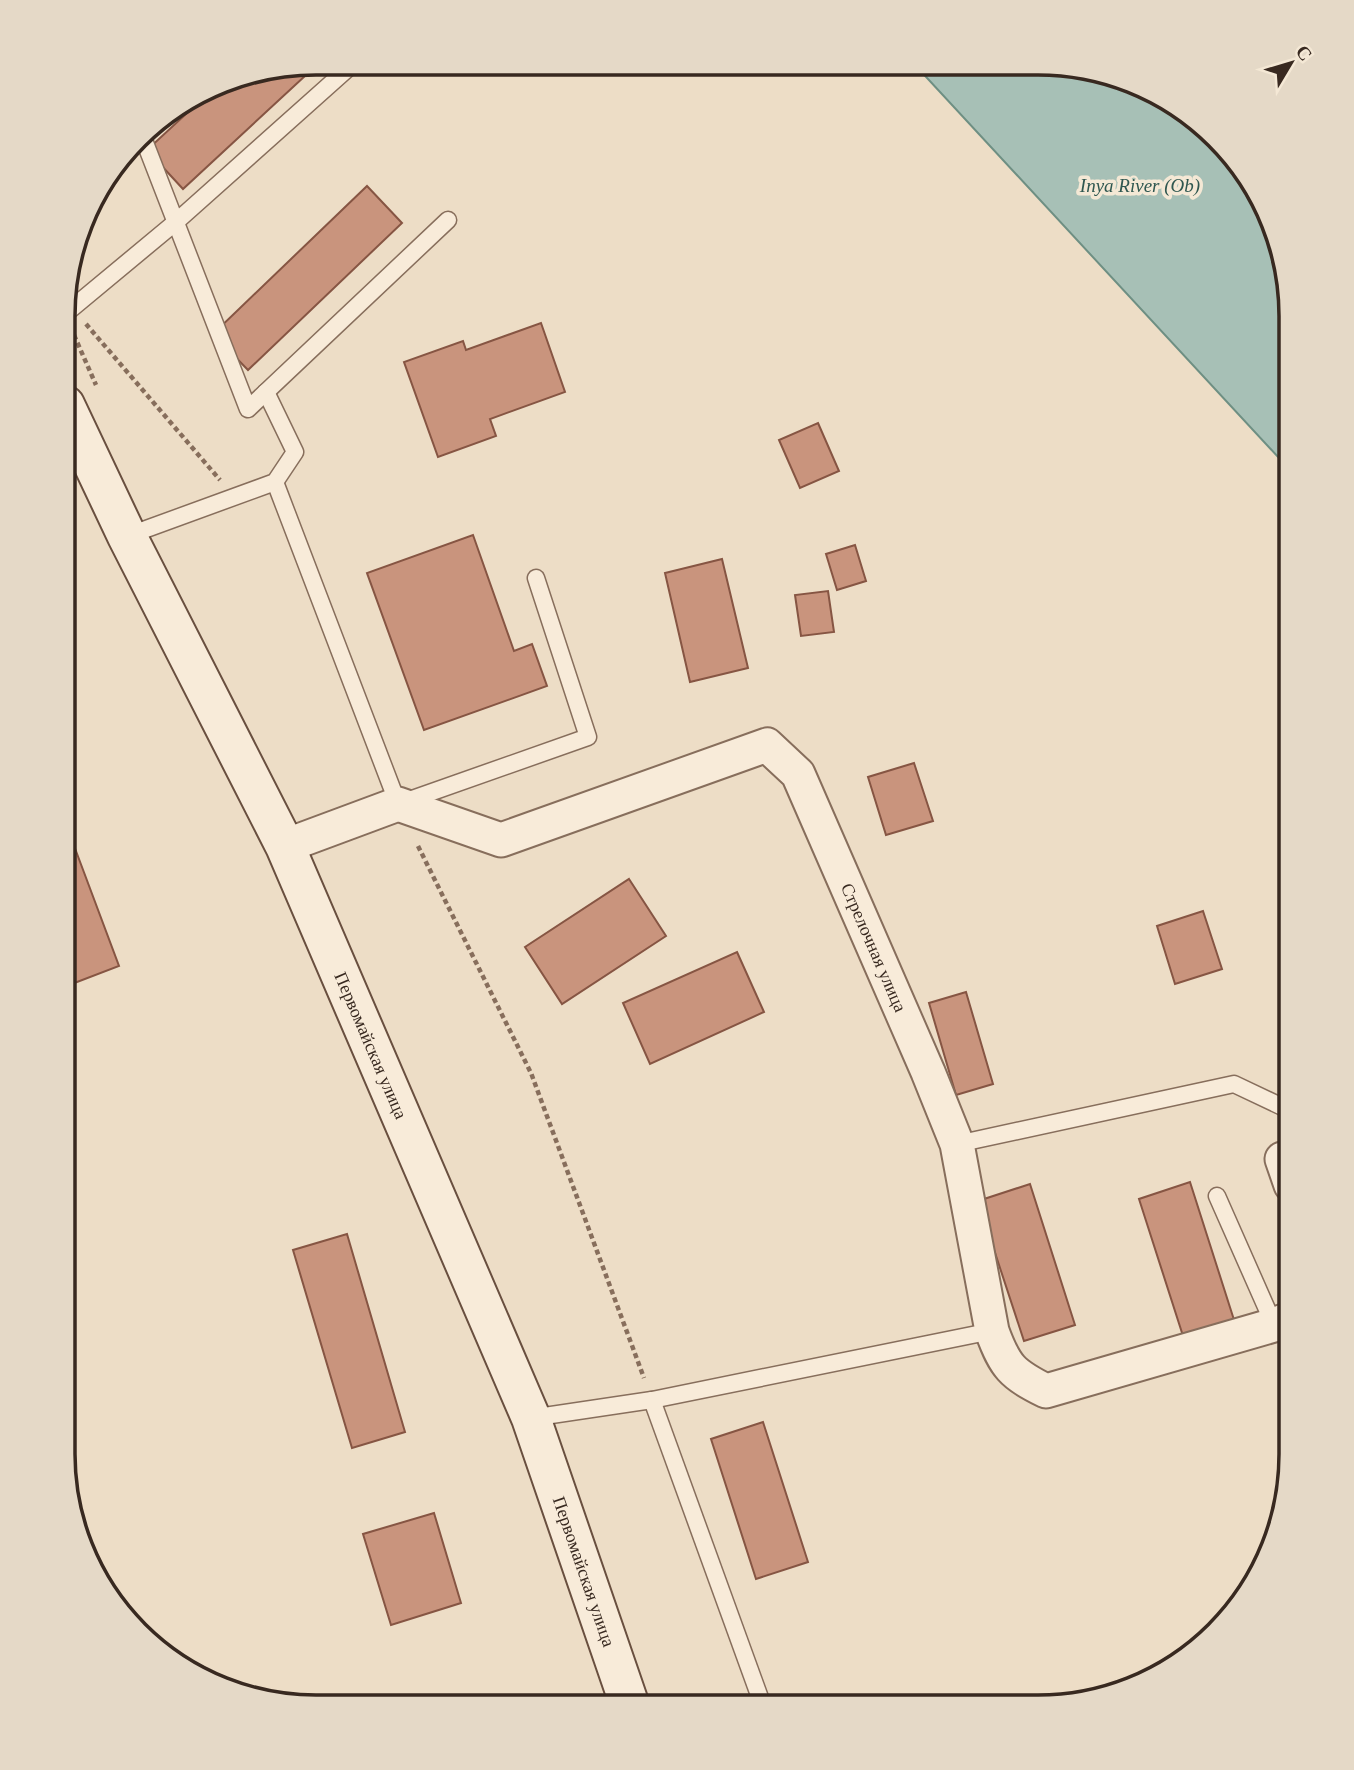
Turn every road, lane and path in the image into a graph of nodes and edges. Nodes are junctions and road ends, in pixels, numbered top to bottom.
1 (341, 75) edge
2 (146, 146) edge
3 (448, 220) dead end
4 (177, 221) junction
5 (76, 305) edge
6 (75, 318) edge
7 (266, 392) junction
8 (75, 426) edge
9 (275, 482) junction
10 (235, 497) junction
11 (127, 536) junction
12 (536, 578) dead end
13 (398, 804) junction
14 (285, 846) junction
15 (1278, 1105) edge
16 (957, 1144) junction
17 (1217, 1196) dead end
18 (1278, 1315) edge
19 (1278, 1323) edge
20 (992, 1331) junction
21 (652, 1400) junction
22 (531, 1418) junction
23 (627, 1695) edge
24 (759, 1695) edge

1 - 4 lane
2 - 4 lane
3 - 7 lane
4 - 5 lane
4 - 7 lane
6 - 10 path
7 - 9 lane
8 - 11 main road, Первомайская улица
9 - 10 lane
9 - 13 lane
10 - 11 lane
11 - 14 main road, Первомайская улица
12 - 13 lane
13 - 14 street
13 - 16 street, Стрелочная улица
13 - 21 path
14 - 22 main road, Первомайская улица
15 - 16 lane
16 - 20 street, Стрелочная улица
17 - 18 lane
19 - 20 street, Стрелочная улица
20 - 21 lane
21 - 22 lane
21 - 24 lane
22 - 23 main road, Первомайская улица

